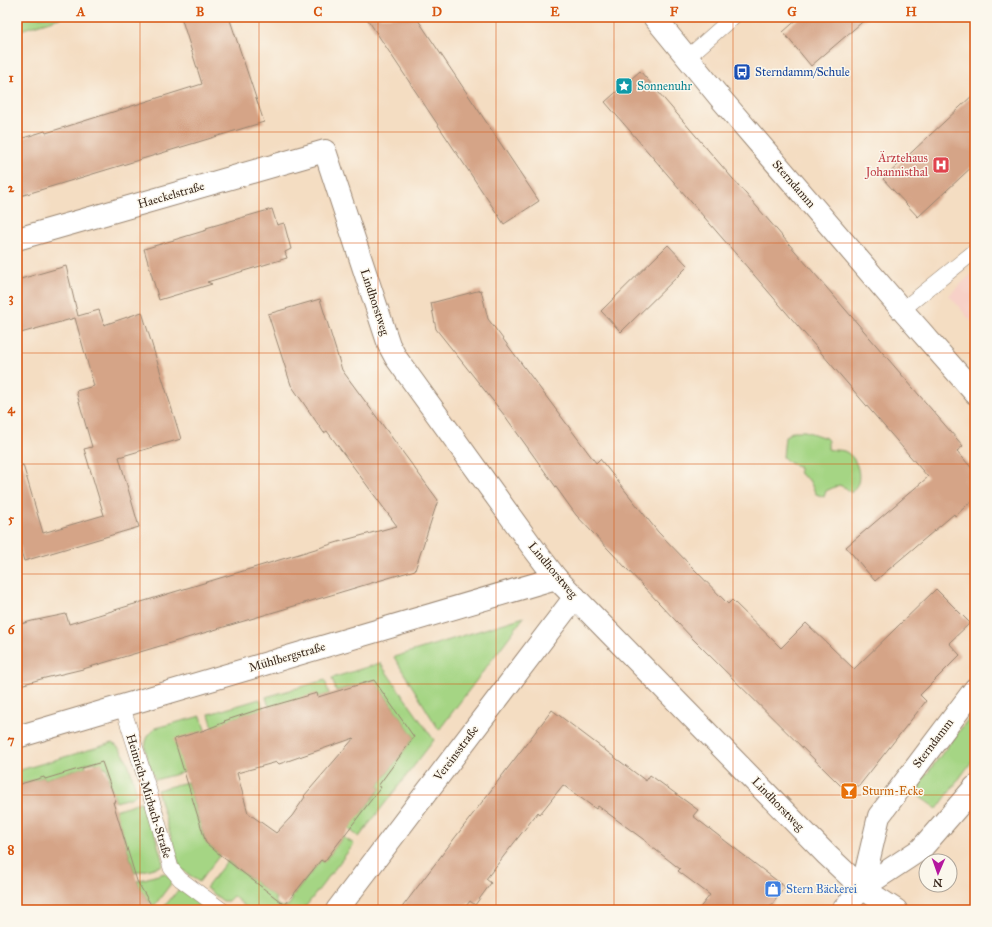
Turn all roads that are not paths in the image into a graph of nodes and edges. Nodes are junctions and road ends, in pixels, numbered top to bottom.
1 (654, 17) edge
2 (732, 17) edge
3 (687, 58) junction
4 (325, 151) joint
5 (17, 240) edge
6 (975, 251) edge
7 (902, 310) junction
8 (975, 393) edge
9 (556, 578) junction
10 (575, 597) junction
11 (975, 688) edge
12 (122, 706) junction
13 (17, 737) edge
14 (975, 786) edge
15 (862, 888) junction
16 (222, 910) edge
17 (337, 910) edge
18 (843, 910) edge
19 (896, 910) edge

1 - 3 street, Sterndamm
2 - 3 lane
3 - 7 street, Sterndamm
4 - 5 street, Haeckelstraße
4 - 9 street, Lindhorstweg
6 - 7 lane
7 - 8 street, Sterndamm
9 - 10 street, Lindhorstweg
9 - 12 street, Mühlbergstraße
10 - 15 street, Lindhorstweg
10 - 17 street, Vereinsstraße
11 - 15 street, Sterndamm
12 - 13 street, Mühlbergstraße
12 - 16 lane, Heinrich-Mirbach-Straße
14 - 15 street, Sterndamm
15 - 18 street, Sterndamm
15 - 19 street, Lindhorstweg

